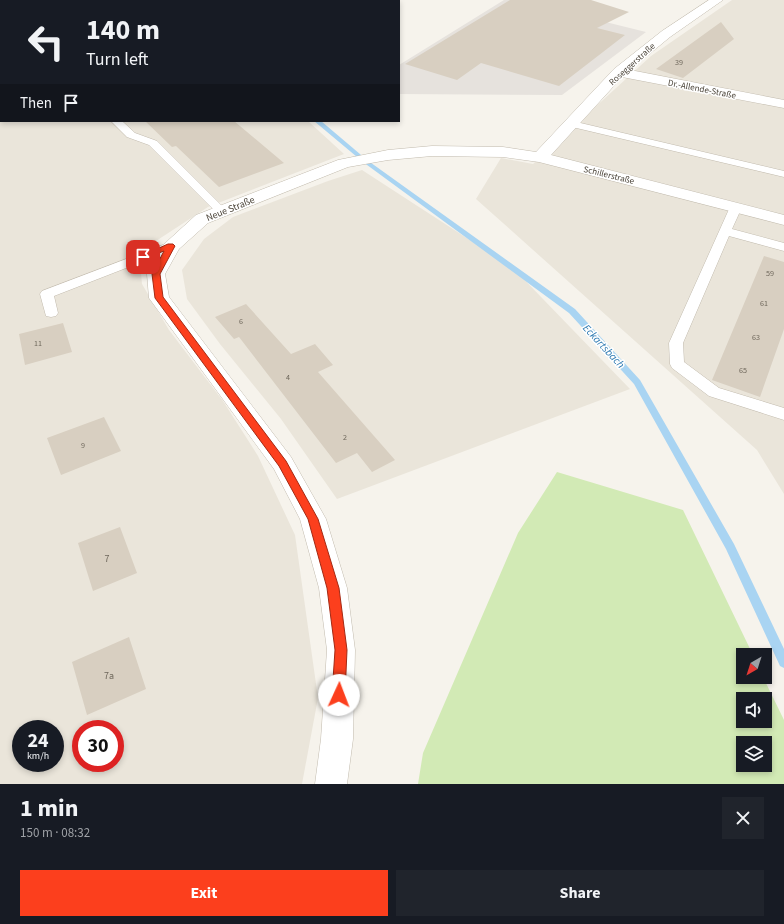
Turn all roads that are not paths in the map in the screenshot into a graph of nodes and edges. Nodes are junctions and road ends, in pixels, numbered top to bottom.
1 (717, 0) edge
2 (620, 72) junction
3 (784, 104) edge
4 (117, 122) edge
5 (572, 124) junction
6 (432, 151) joint
7 (540, 157) junction
8 (784, 174) edge
9 (736, 207) junction
10 (221, 211) junction
11 (784, 220) edge
12 (725, 231) junction
13 (171, 246) junction
14 (784, 247) edge
15 (51, 313) dead end
16 (784, 414) edge
17 (330, 784) edge

1 - 2 street, Roseggerstraße
2 - 3 street, Dr.-Allende-Straße
2 - 5 street, Roseggerstraße
4 - 10 lane
5 - 7 street, Roseggerstraße
5 - 8 lane
6 - 7 street, Schillerstraße
6 - 10 street, Neue Straße
7 - 9 street, Schillerstraße
9 - 11 street, Schillerstraße
9 - 12 lane
10 - 13 street, Neue Straße
12 - 14 lane
12 - 16 lane
13 - 15 lane
13 - 17 street, Neue Straße

